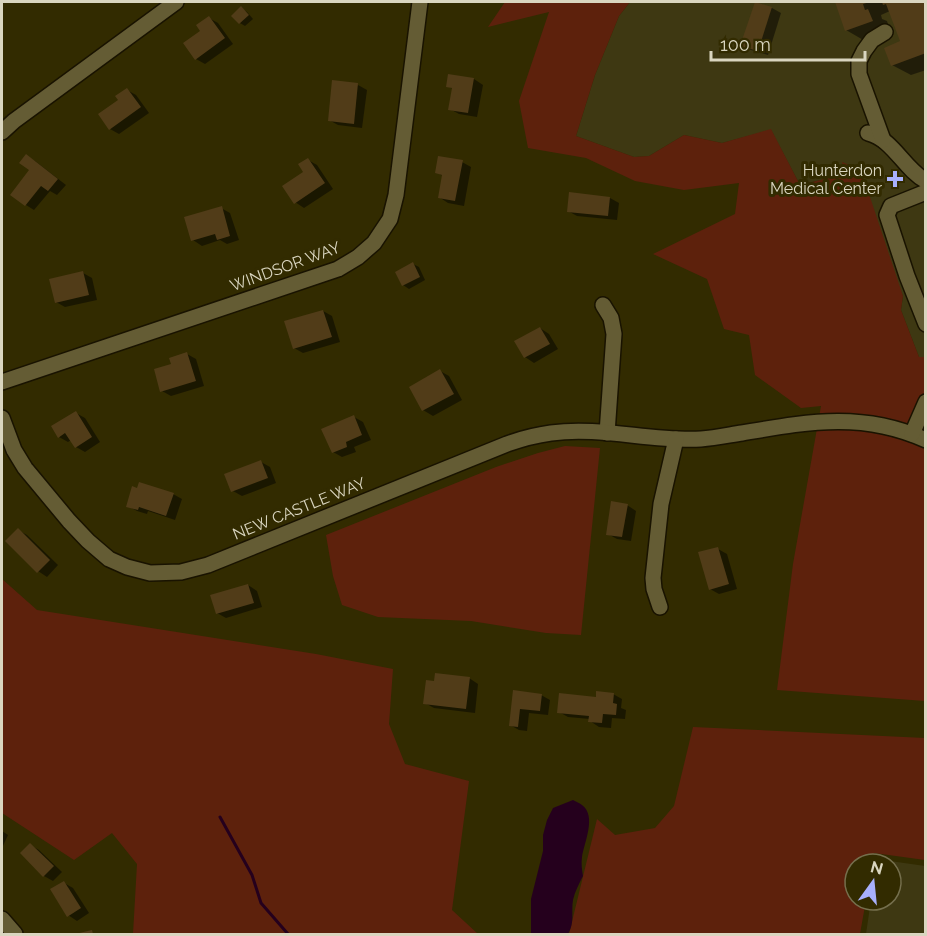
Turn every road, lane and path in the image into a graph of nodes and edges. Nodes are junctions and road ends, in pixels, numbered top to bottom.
1 (176, 2) edge
2 (420, 2) edge
3 (885, 32) dead end
4 (2, 132) edge
5 (868, 133) dead end
6 (883, 140) junction
7 (926, 181) edge
8 (926, 192) edge
9 (603, 305) dead end
10 (926, 324) edge
11 (2, 382) edge
12 (926, 402) edge
13 (2, 418) edge
14 (607, 433) junction
15 (919, 437) edge
16 (676, 439) junction
17 (660, 607) dead end
18 (2, 919) edge
19 (15, 934) edge

1 - 4 street
2 - 11 street, WINDSOR WAY
3 - 6 street
5 - 6 street
6 - 7 street
8 - 10 street
9 - 14 street
12 - 15 street
13 - 14 street, NEW CASTLE WAY
14 - 16 street, NEW CASTLE WAY
15 - 16 street, NEW CASTLE WAY
16 - 17 street
18 - 19 street

